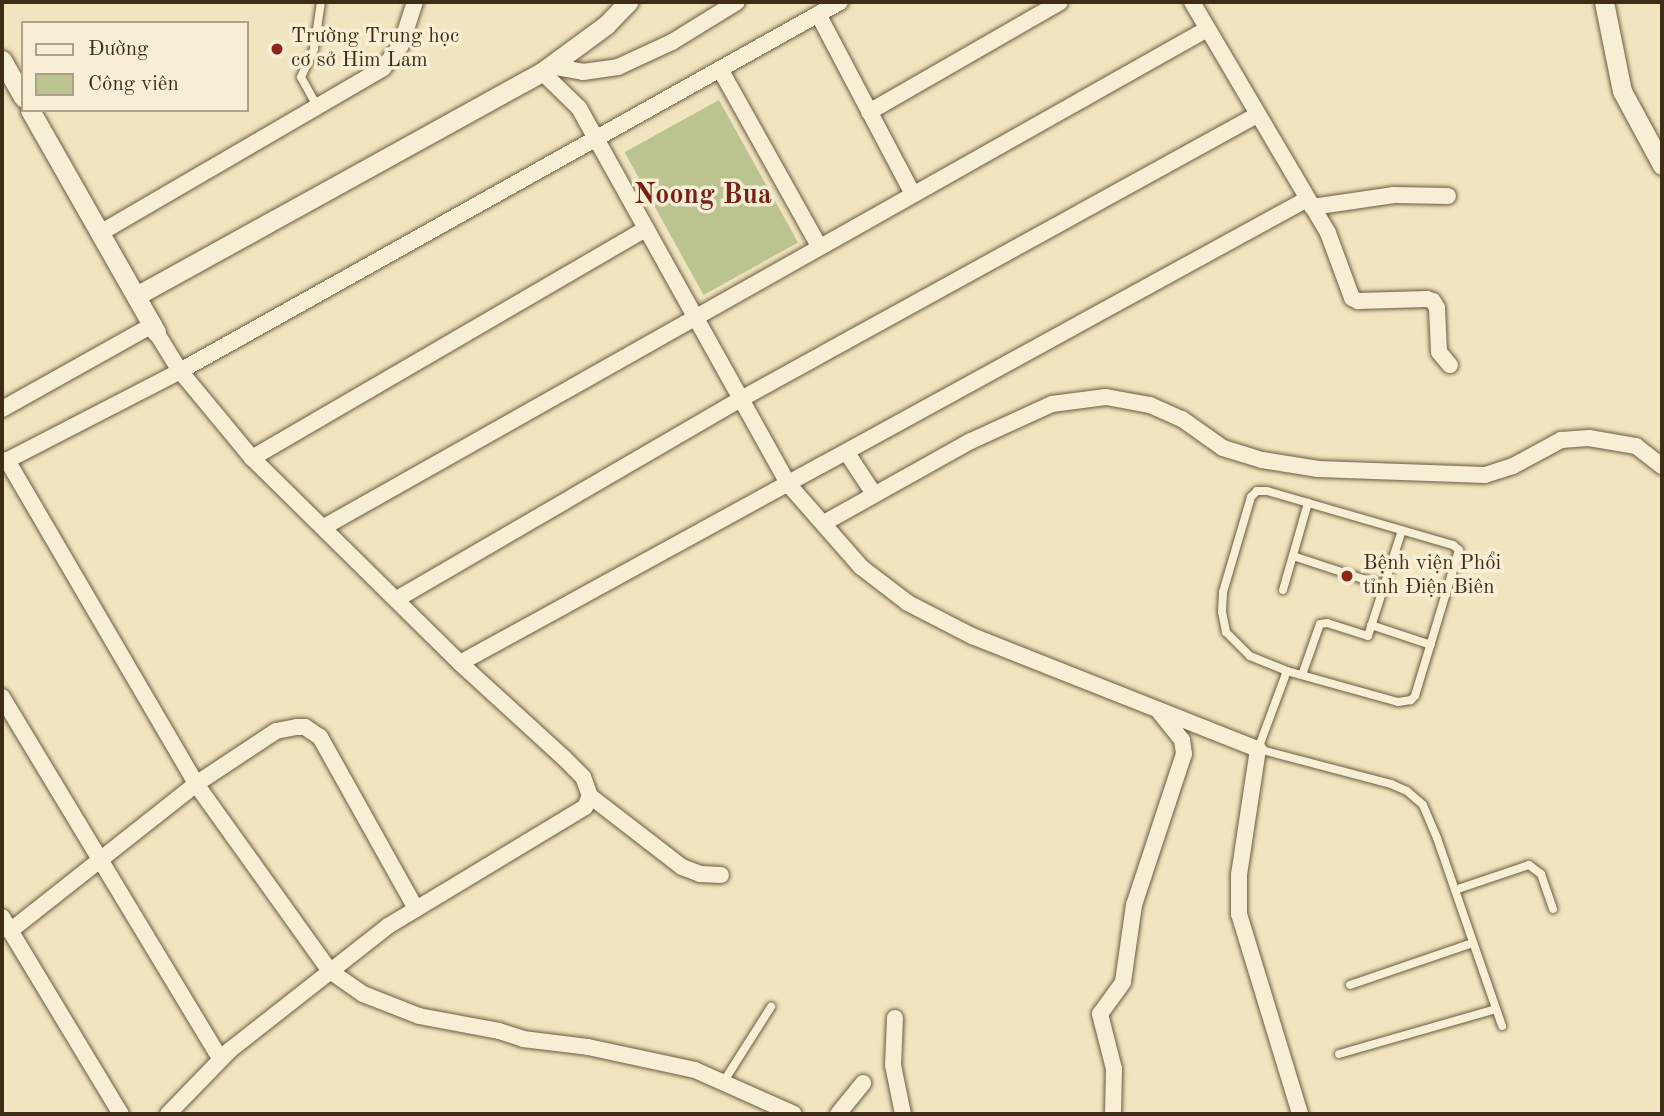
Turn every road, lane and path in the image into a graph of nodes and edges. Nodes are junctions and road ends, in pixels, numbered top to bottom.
1 (321, 2) edge
2 (415, 2) edge
3 (628, 2) edge
4 (737, 2) edge
5 (840, 2) edge
6 (1060, 2) edge
7 (1192, 2) edge
8 (1604, 2) edge
9 (818, 14) junction
10 (1208, 29) junction
11 (2, 60) edge
12 (546, 69) junction
13 (720, 69) junction
14 (21, 93) edge
15 (317, 106) junction
16 (31, 112) edge
17 (869, 112) junction
18 (1257, 115) junction
19 (596, 139) junction
20 (1662, 165) edge
21 (912, 194) junction
22 (1448, 196) dead end
23 (1309, 203) junction
24 (646, 229) junction
25 (100, 233) junction
26 (819, 246) junction
27 (136, 296) junction
28 (695, 316) junction
29 (154, 329) junction
30 (1450, 365) dead end
31 (180, 371) junction
32 (741, 399) junction
33 (2, 409) edge
34 (847, 453) junction
35 (252, 458) junction
36 (4, 461) edge
37 (1662, 466) edge
38 (789, 485) junction
39 (874, 494) junction
40 (1308, 503) junction
41 (824, 523) junction
42 (324, 527) junction
43 (1402, 530) junction
44 (1293, 556) junction
45 (1384, 586) junction
46 (1283, 590) dead end
47 (397, 599) junction
48 (1371, 625) junction
49 (1431, 645) junction
50 (460, 663) junction
51 (1287, 671) junction
52 (1302, 675) junction
53 (2, 697) edge
54 (1160, 710) junction
55 (1258, 749) junction
56 (196, 784) junction
57 (590, 796) junction
58 (99, 858) junction
59 (721, 875) dead end
60 (1455, 890) junction
61 (416, 909) junction
62 (1553, 909) dead end
63 (6, 924) edge
64 (1473, 943) junction
65 (330, 971) junction
66 (1350, 985) dead end
67 (771, 1007) dead end
68 (1496, 1009) junction
69 (895, 1018) dead end
70 (1502, 1026) dead end
71 (1339, 1054) dead end
72 (220, 1059) junction
73 (724, 1081) junction
74 (863, 1083) dead end
75 (776, 1110) edge
76 (121, 1114) edge
77 (168, 1114) edge
78 (794, 1114) edge
79 (838, 1114) edge
80 (903, 1114) edge
81 (1113, 1114) edge
82 (1300, 1114) edge

1 - 15 lane
2 - 15 street
3 - 12 street
4 - 12 street
5 - 9 street
6 - 17 street
7 - 10 street
8 - 20 street
9 - 13 street
9 - 17 street
10 - 18 street
10 - 21 street
11 - 14 street
12 - 19 street
12 - 27 street
13 - 19 street
13 - 26 street
15 - 25 street
16 - 25 street
17 - 21 street
18 - 23 street
18 - 32 street
19 - 24 street
19 - 31 street
21 - 26 street
22 - 23 street
23 - 30 street
23 - 34 street
24 - 28 street
24 - 35 street
25 - 27 street
26 - 28 street
27 - 29 street
28 - 32 street
28 - 42 street
29 - 31 street
29 - 33 street
31 - 35 street
31 - 36 street
32 - 38 street
32 - 47 street
34 - 38 street
34 - 39 street
35 - 42 street
36 - 56 street
37 - 39 street
38 - 41 street
38 - 50 street
39 - 41 street
40 - 43 lane
40 - 44 lane
40 - 51 lane
41 - 54 street
42 - 47 street
43 - 45 lane
43 - 49 lane
44 - 45 lane
44 - 46 lane
45 - 48 lane
47 - 50 street
48 - 49 lane
48 - 52 lane
49 - 52 lane
50 - 57 street
51 - 52 lane
51 - 55 lane
53 - 58 street
54 - 55 street
54 - 81 street
55 - 60 lane
55 - 82 street
56 - 58 street
56 - 61 street
56 - 65 street
57 - 59 street
57 - 61 street
58 - 63 street
58 - 72 street
60 - 62 lane
60 - 64 lane
61 - 65 street
63 - 76 street
64 - 66 lane
64 - 68 lane
65 - 72 street
65 - 73 street
67 - 73 lane
68 - 70 lane
68 - 71 lane
69 - 80 street
72 - 77 street
73 - 75 street
74 - 79 street
75 - 78 street

